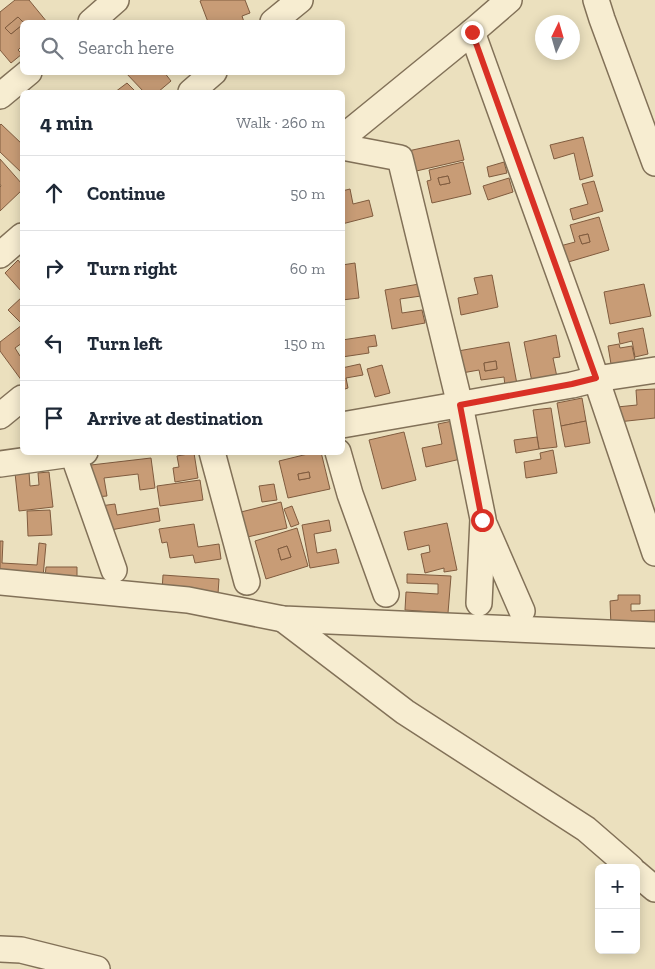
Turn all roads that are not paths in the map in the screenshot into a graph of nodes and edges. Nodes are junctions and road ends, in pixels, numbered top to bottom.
1 (116, 0) edge
2 (300, 0) edge
3 (508, 0) edge
4 (596, 0) edge
5 (93, 20) edge
6 (275, 20) edge
7 (472, 32) junction
8 (26, 75) edge
9 (211, 75) edge
10 (193, 90) edge
11 (0, 96) edge
12 (345, 136) edge
13 (345, 148) edge
14 (655, 163) edge
15 (20, 238) edge
16 (0, 255) edge
17 (655, 370) edge
18 (596, 378) junction
19 (20, 400) edge
20 (460, 405) junction
21 (0, 416) edge
22 (345, 424) edge
23 (65, 455) edge
24 (80, 455) edge
25 (213, 455) edge
26 (339, 455) edge
27 (0, 464) edge
28 (482, 520) junction
29 (655, 553) edge
30 (114, 570) dead end
31 (0, 582) edge
32 (247, 582) dead end
33 (386, 594) dead end
34 (479, 603) dead end
35 (522, 611) dead end
36 (283, 619) junction
37 (655, 635) edge
38 (626, 864) edge
39 (640, 876) edge
40 (655, 889) edge
41 (0, 949) edge
42 (97, 969) edge

1 - 5 street
2 - 6 street
3 - 7 street
4 - 14 street
7 - 12 street
7 - 18 street
8 - 11 street
9 - 10 street
13 - 20 street
15 - 16 street
17 - 18 street
18 - 20 street
18 - 29 street
19 - 21 street
20 - 22 street
20 - 28 street
23 - 27 street
24 - 30 street
25 - 32 street
26 - 33 street
28 - 34 street
28 - 35 street
31 - 36 street
36 - 37 street
36 - 38 street
39 - 40 street
41 - 42 street

